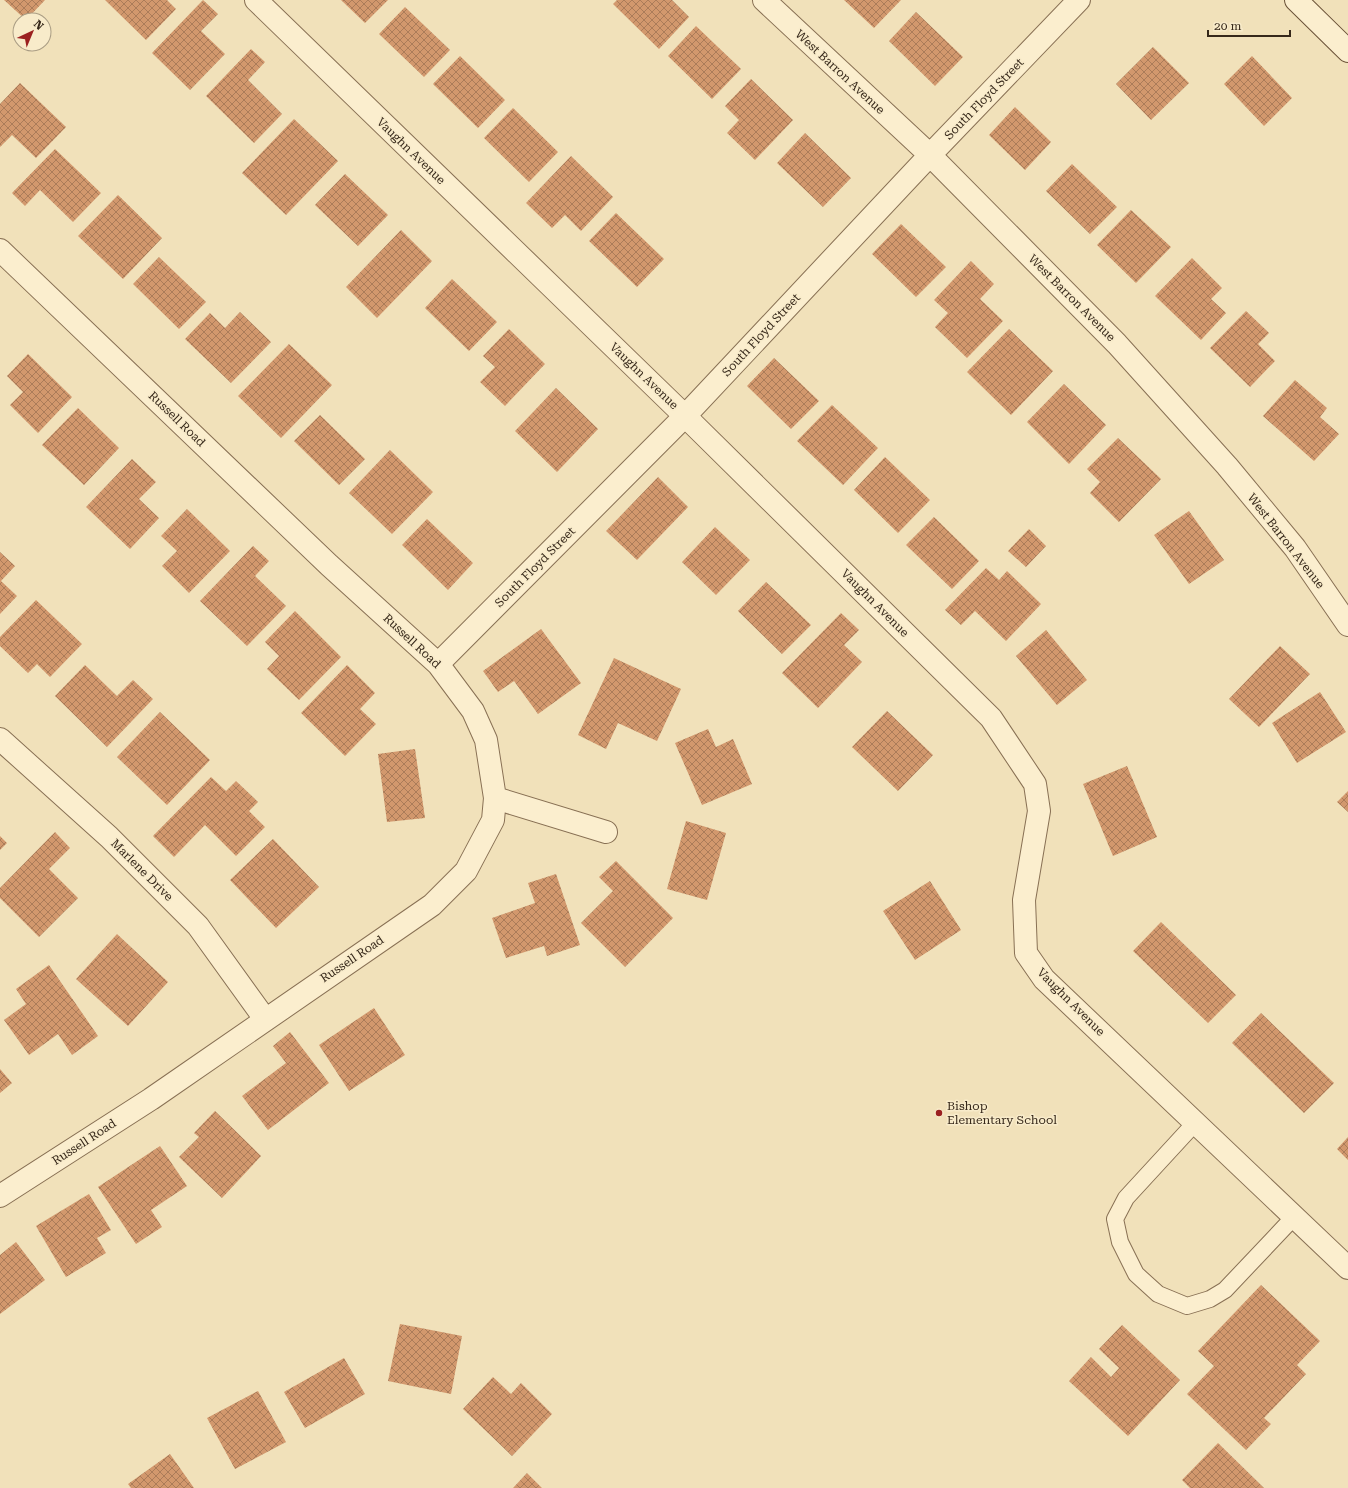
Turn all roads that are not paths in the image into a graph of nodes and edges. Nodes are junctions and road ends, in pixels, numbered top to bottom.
1 (256, 0) edge
2 (764, 0) edge
3 (1079, 0) edge
4 (1296, 0) edge
5 (1348, 51) edge
6 (930, 155) junction
7 (0, 250) edge
8 (685, 416) junction
9 (1348, 625) edge
10 (438, 664) junction
11 (0, 739) edge
12 (495, 798) junction
13 (606, 832) dead end
14 (265, 1019) junction
15 (1195, 1123) junction
16 (0, 1196) edge
17 (1294, 1217) junction
18 (1348, 1268) edge

1 - 8 street, Vaughn Avenue
2 - 6 street, West Barron Avenue
3 - 6 street, South Floyd Street
4 - 5 street
6 - 8 street, South Floyd Street
6 - 9 street, West Barron Avenue
7 - 10 street, Russell Road
8 - 10 street, South Floyd Street
8 - 15 street, Vaughn Avenue
10 - 12 street, Russell Road
11 - 14 street, Marlene Drive
12 - 13 street
12 - 14 street, Russell Road
14 - 16 street, Russell Road
15 - 17 street, Vaughn Avenue
15 - 17 lane
17 - 18 street, Vaughn Avenue

